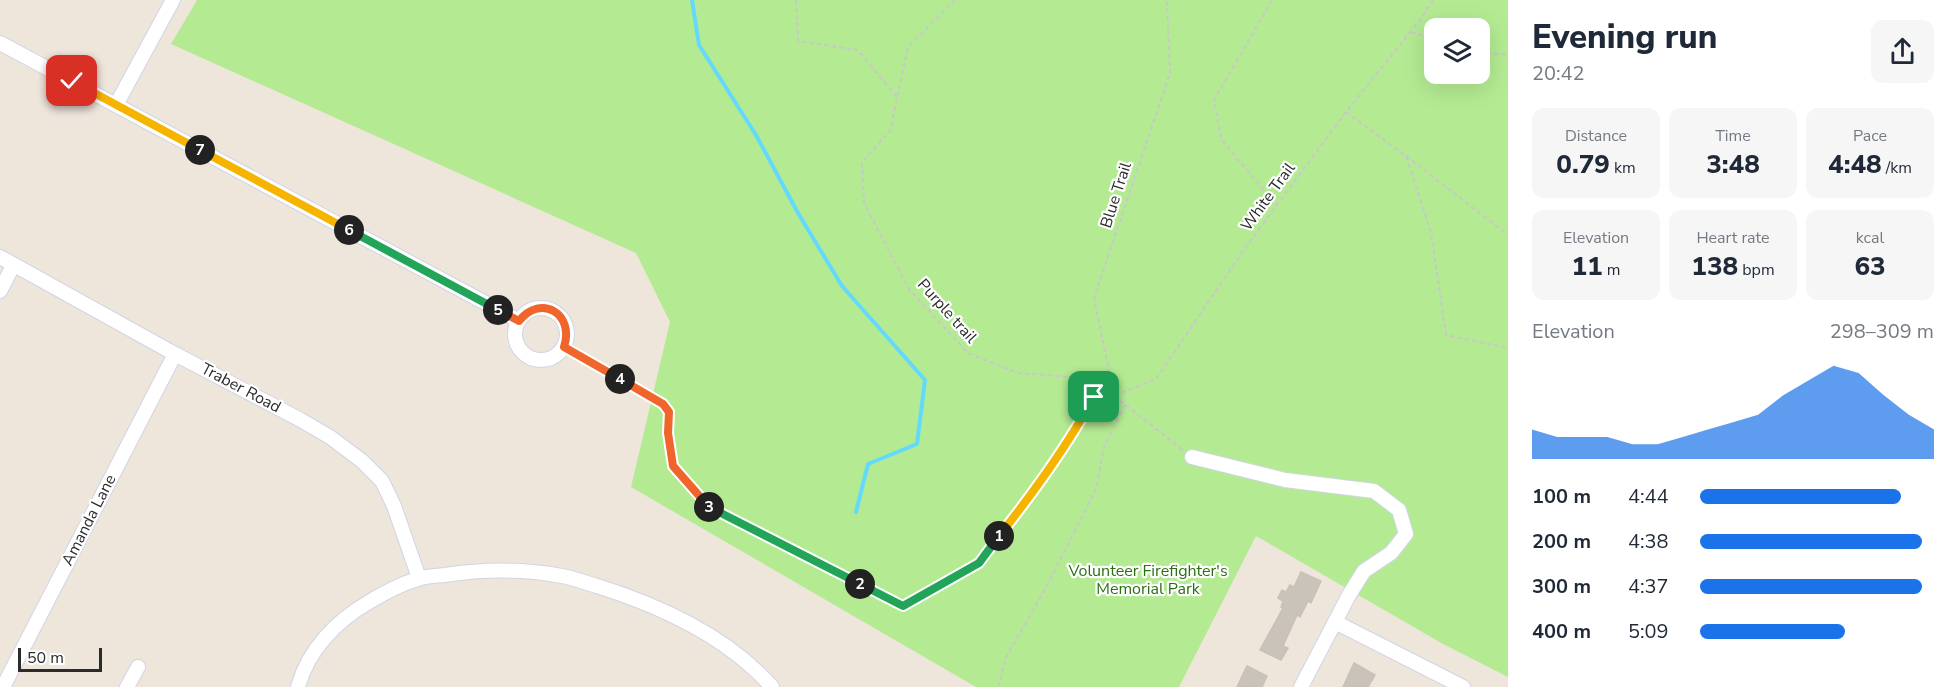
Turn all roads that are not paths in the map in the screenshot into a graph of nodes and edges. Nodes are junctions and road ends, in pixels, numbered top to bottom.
1 (173, 0) edge
2 (0, 42) edge
3 (116, 105) junction
4 (0, 257) edge
5 (13, 266) junction
6 (0, 291) edge
7 (519, 321) junction
8 (175, 354) junction
9 (1192, 457) road end
10 (419, 579) junction
11 (1335, 622) junction
12 (138, 668) dead end
13 (3, 687) edge
14 (127, 687) edge
15 (298, 687) edge
16 (772, 687) edge
17 (1301, 687) edge
18 (1463, 687) edge

1 - 3 street
2 - 3 street
3 - 7 street
4 - 5 street, Traber Road
5 - 6 street
5 - 8 street, Traber Road
7 - 7 street
8 - 10 street, Traber Road
8 - 13 street, Amanda Lane
9 - 11 street
10 - 15 street
10 - 16 street
11 - 17 street
11 - 18 street
12 - 14 street

